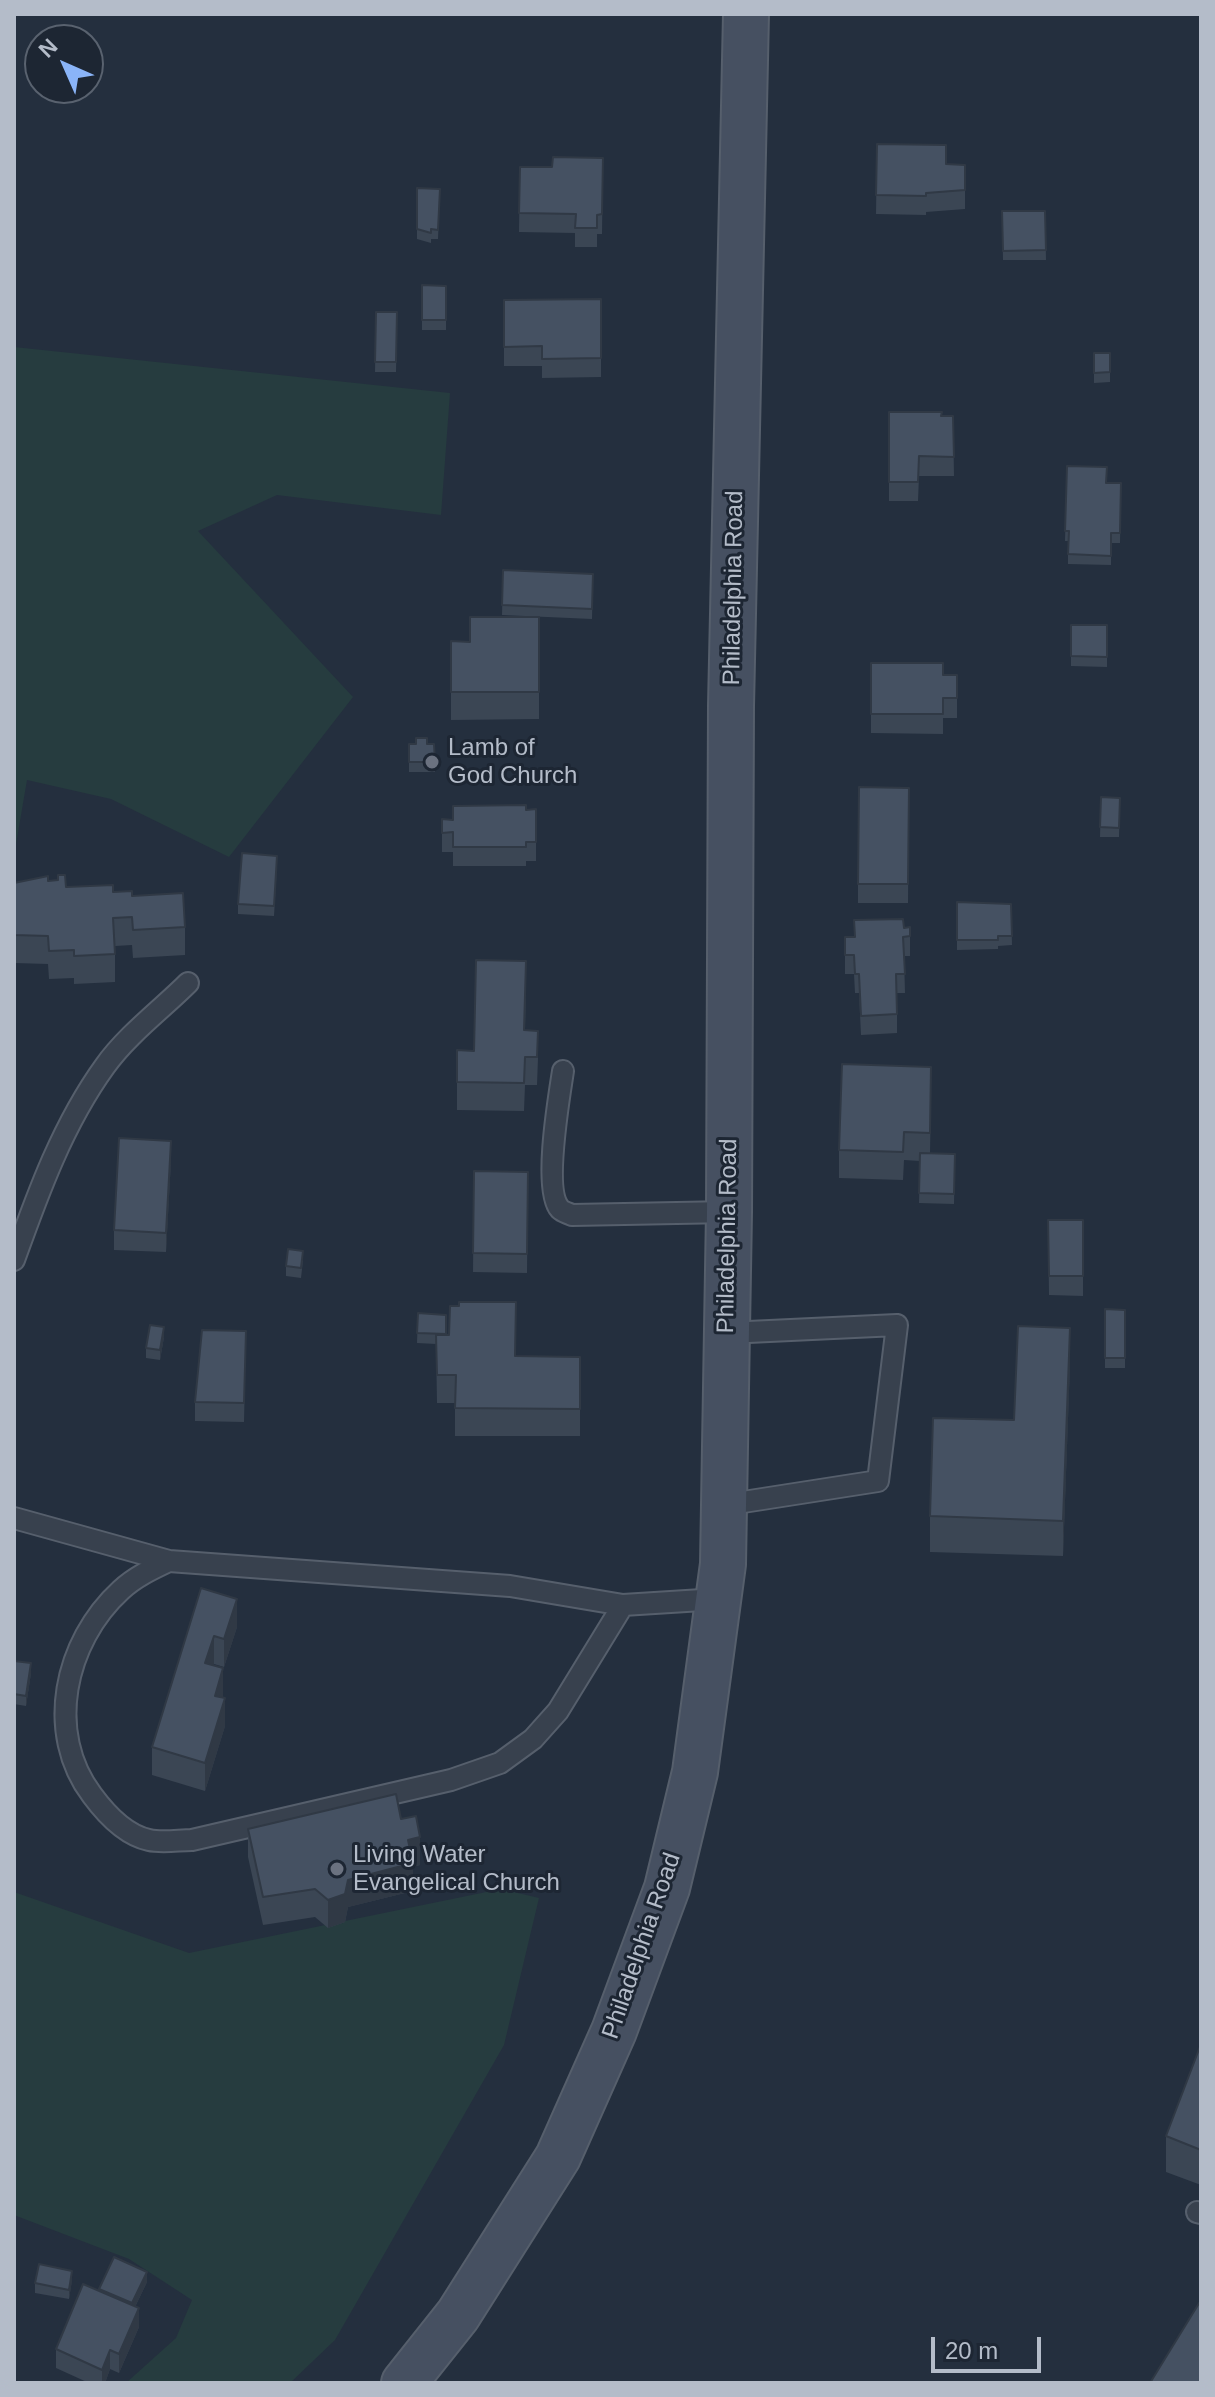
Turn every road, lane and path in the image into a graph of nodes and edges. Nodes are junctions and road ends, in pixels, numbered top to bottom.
1 (746, 14) edge
2 (188, 983) dead end
3 (563, 1071) dead end
4 (729, 1212) junction
5 (14, 1260) edge
6 (727, 1333) junction
7 (724, 1505) junction
8 (14, 1518) edge
9 (169, 1561) junction
10 (718, 1599) junction
11 (623, 1605) junction
12 (404, 2383) edge

1 - 4 main road, Philadelphia Road
2 - 5 lane
3 - 4 lane
4 - 6 main road, Philadelphia Road
6 - 7 main road, Philadelphia Road
6 - 7 lane
7 - 10 main road, Philadelphia Road
8 - 9 lane
9 - 11 lane
9 - 11 lane
10 - 11 lane
10 - 12 main road, Philadelphia Road

